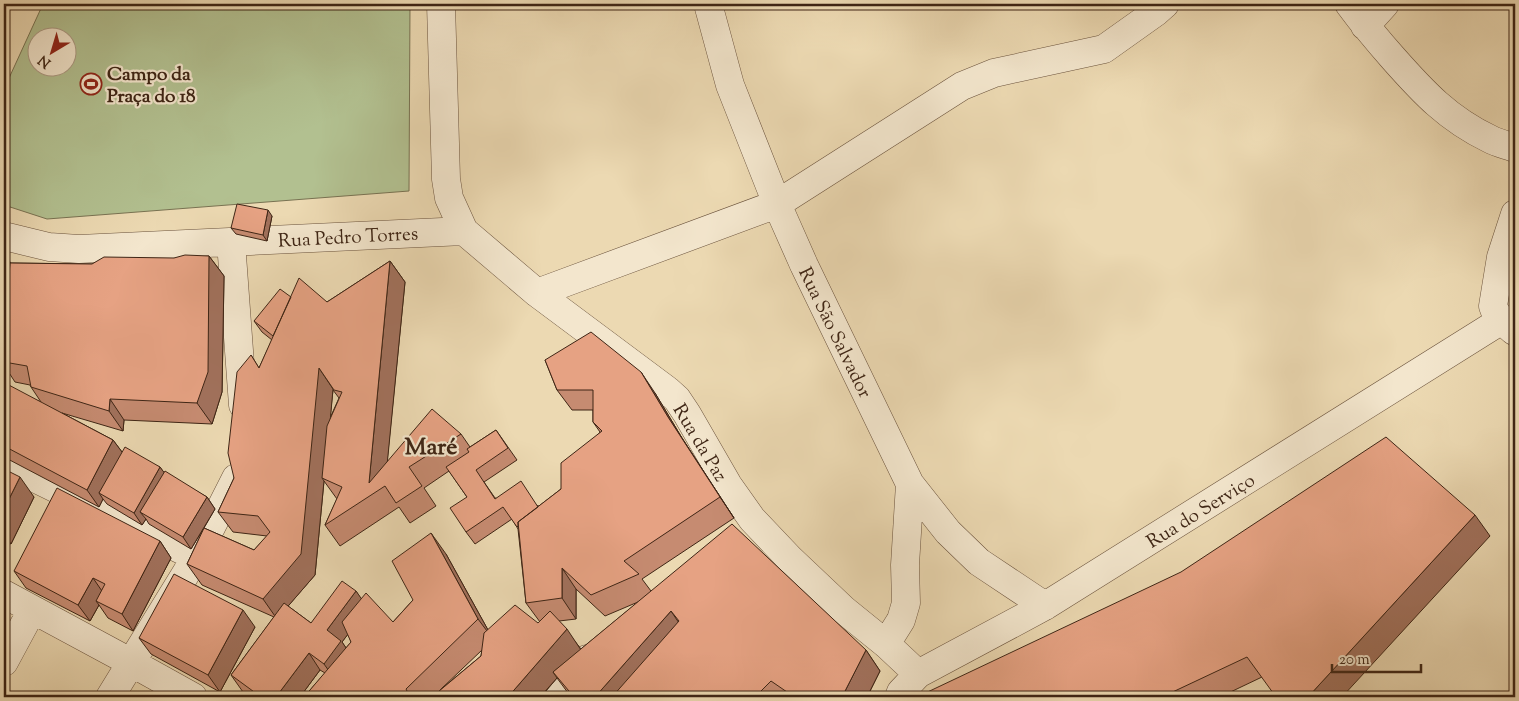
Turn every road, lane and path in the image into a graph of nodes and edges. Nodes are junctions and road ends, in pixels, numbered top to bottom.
1 (441, 4) edge
2 (708, 4) edge
3 (1165, 4) edge
4 (1349, 4) edge
5 (1385, 4) edge
6 (1365, 26) junction
7 (1515, 148) edge
8 (777, 204) junction
9 (1515, 214) edge
10 (464, 231) junction
11 (4, 236) edge
12 (230, 242) junction
13 (537, 293) junction
14 (1504, 321) edge
15 (244, 426) edge
16 (244, 454) edge
17 (4, 463) edge
18 (910, 484) junction
19 (752, 518) junction
20 (729, 536) edge
21 (196, 557) junction
22 (4, 594) edge
23 (1045, 606) junction
24 (32, 610) junction
25 (604, 640) edge
26 (886, 644) junction
27 (4, 662) edge
28 (132, 662) junction
29 (918, 674) junction
30 (110, 697) edge
31 (193, 697) edge
32 (554, 697) edge
33 (898, 697) edge

1 - 10 street
2 - 8 street, Rua São Salvador
3 - 8 street
4 - 6 street
5 - 6 street
6 - 7 street
8 - 13 street
8 - 18 street, Rua São Salvador
9 - 14 street, Rua do Serviço
10 - 12 street, Rua Pedro Torres
10 - 13 street, Rua da Paz
11 - 12 street, Rua Pedro Torres
12 - 15 street
13 - 19 street, Rua da Paz
14 - 23 street, Rua do Serviço
16 - 21 street
17 - 21 street
18 - 23 street, Rua São Salvador
18 - 26 street
19 - 20 street
19 - 26 street, Rua da Paz
21 - 28 street
22 - 24 street
23 - 29 street, Rua do Serviço
24 - 27 street
24 - 28 street
25 - 32 street
26 - 29 street, Rua da Paz
28 - 30 street
28 - 31 street
29 - 33 street, Rua do Serviço

